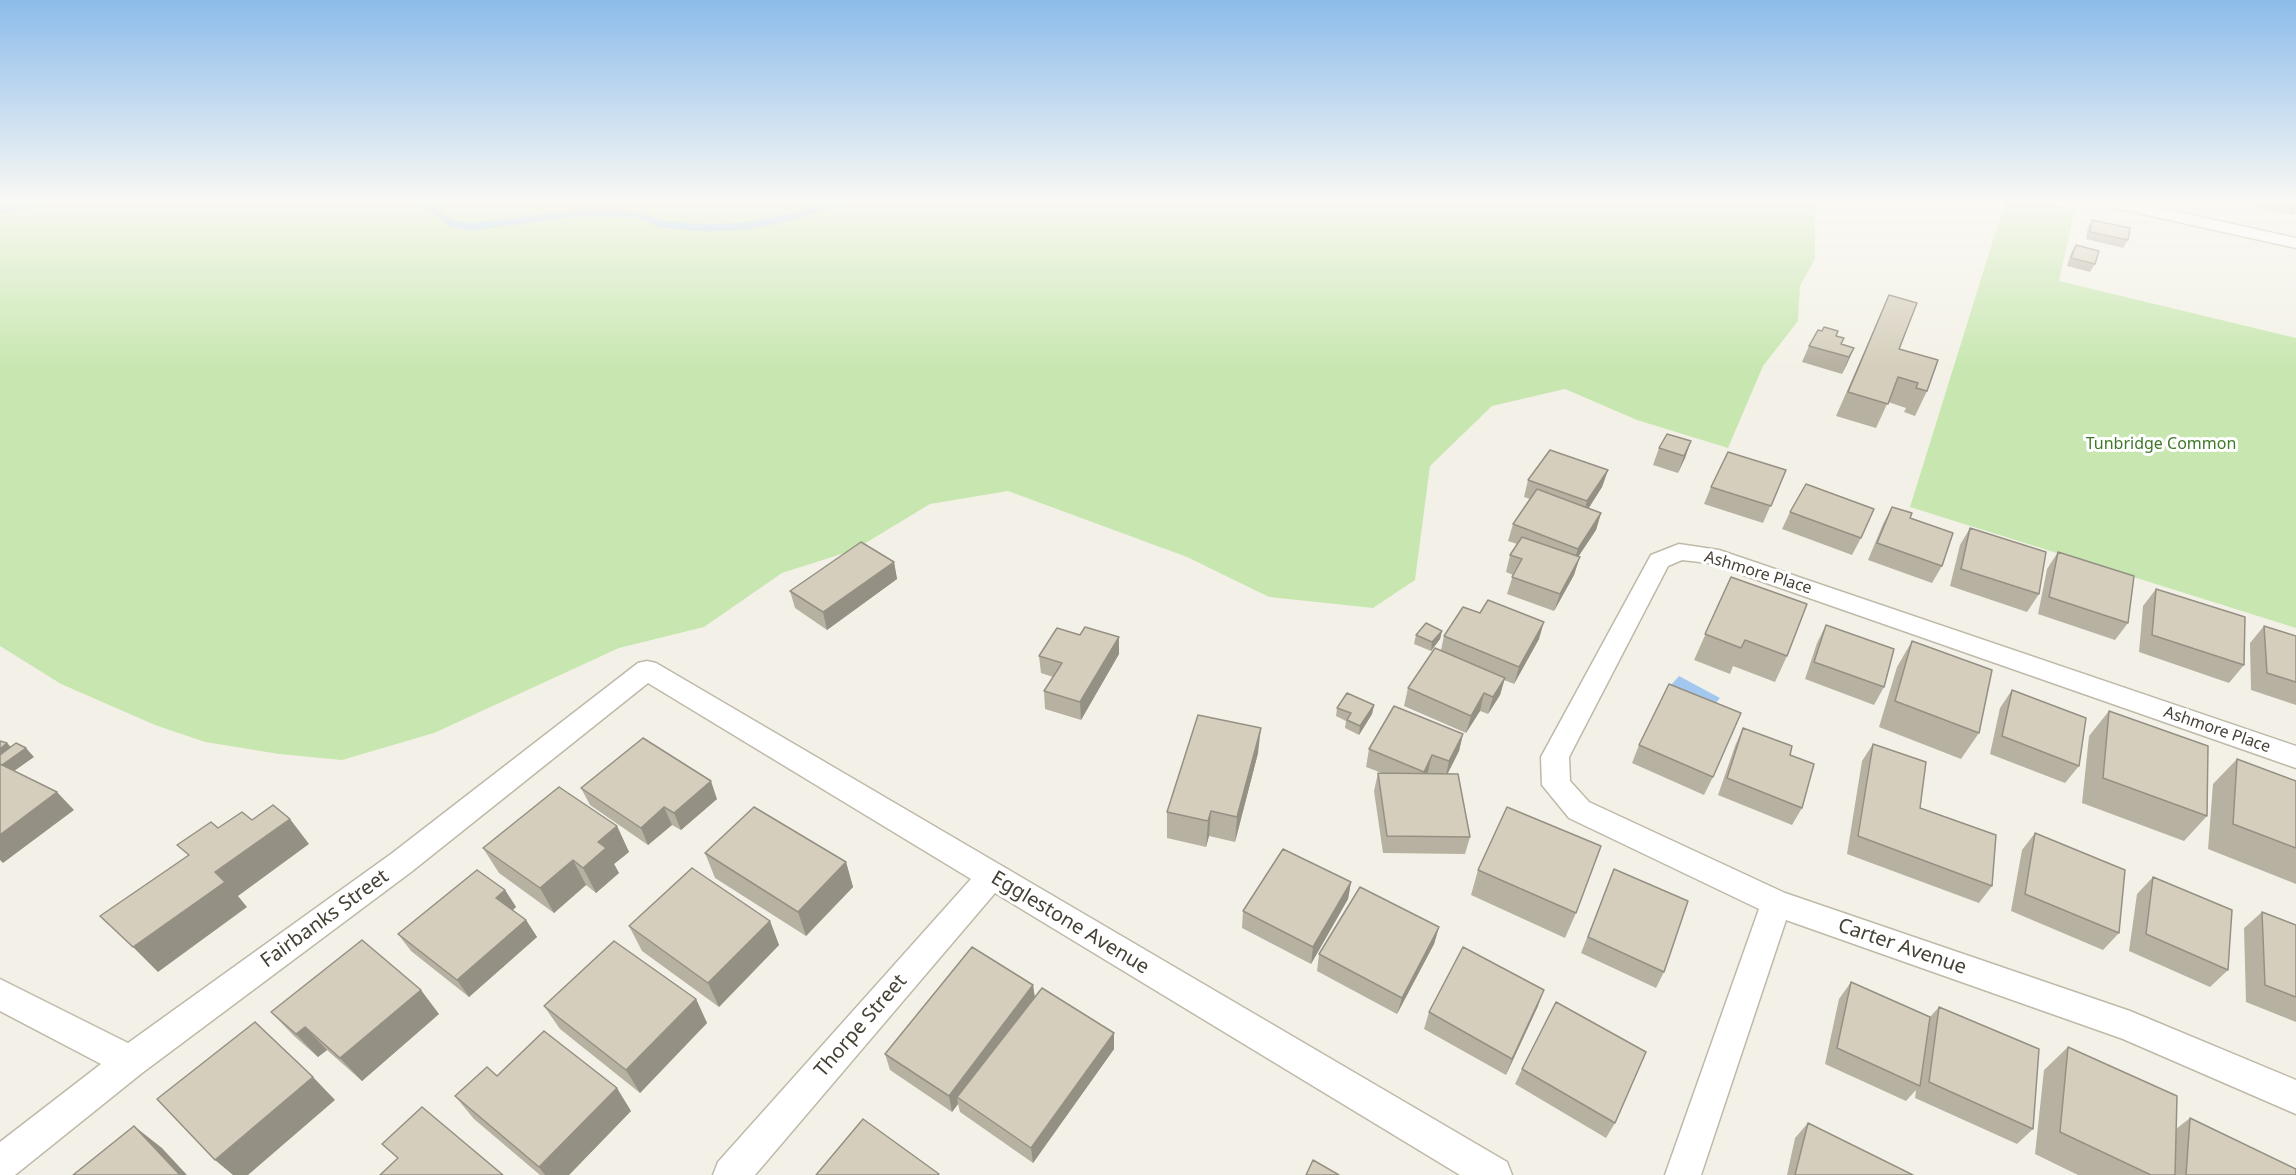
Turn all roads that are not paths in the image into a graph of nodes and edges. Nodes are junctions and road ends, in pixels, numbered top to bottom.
1 (647, 670) joint
2 (2296, 757) edge
3 (992, 876) junction
4 (1776, 903) junction
5 (0, 994) edge
6 (130, 1062) junction
7 (2296, 1097) edge
8 (0, 1164) edge
9 (731, 1175) edge
10 (1494, 1175) edge
11 (1683, 1175) edge

1 - 3 street, Egglestone Avenue
1 - 6 street, Fairbanks Street
2 - 4 street, Ashmore Place
3 - 9 street, Thorpe Street
3 - 10 street, Egglestone Avenue
4 - 7 street, Carter Avenue
4 - 11 street
5 - 6 street
6 - 8 street, Fairbanks Street

